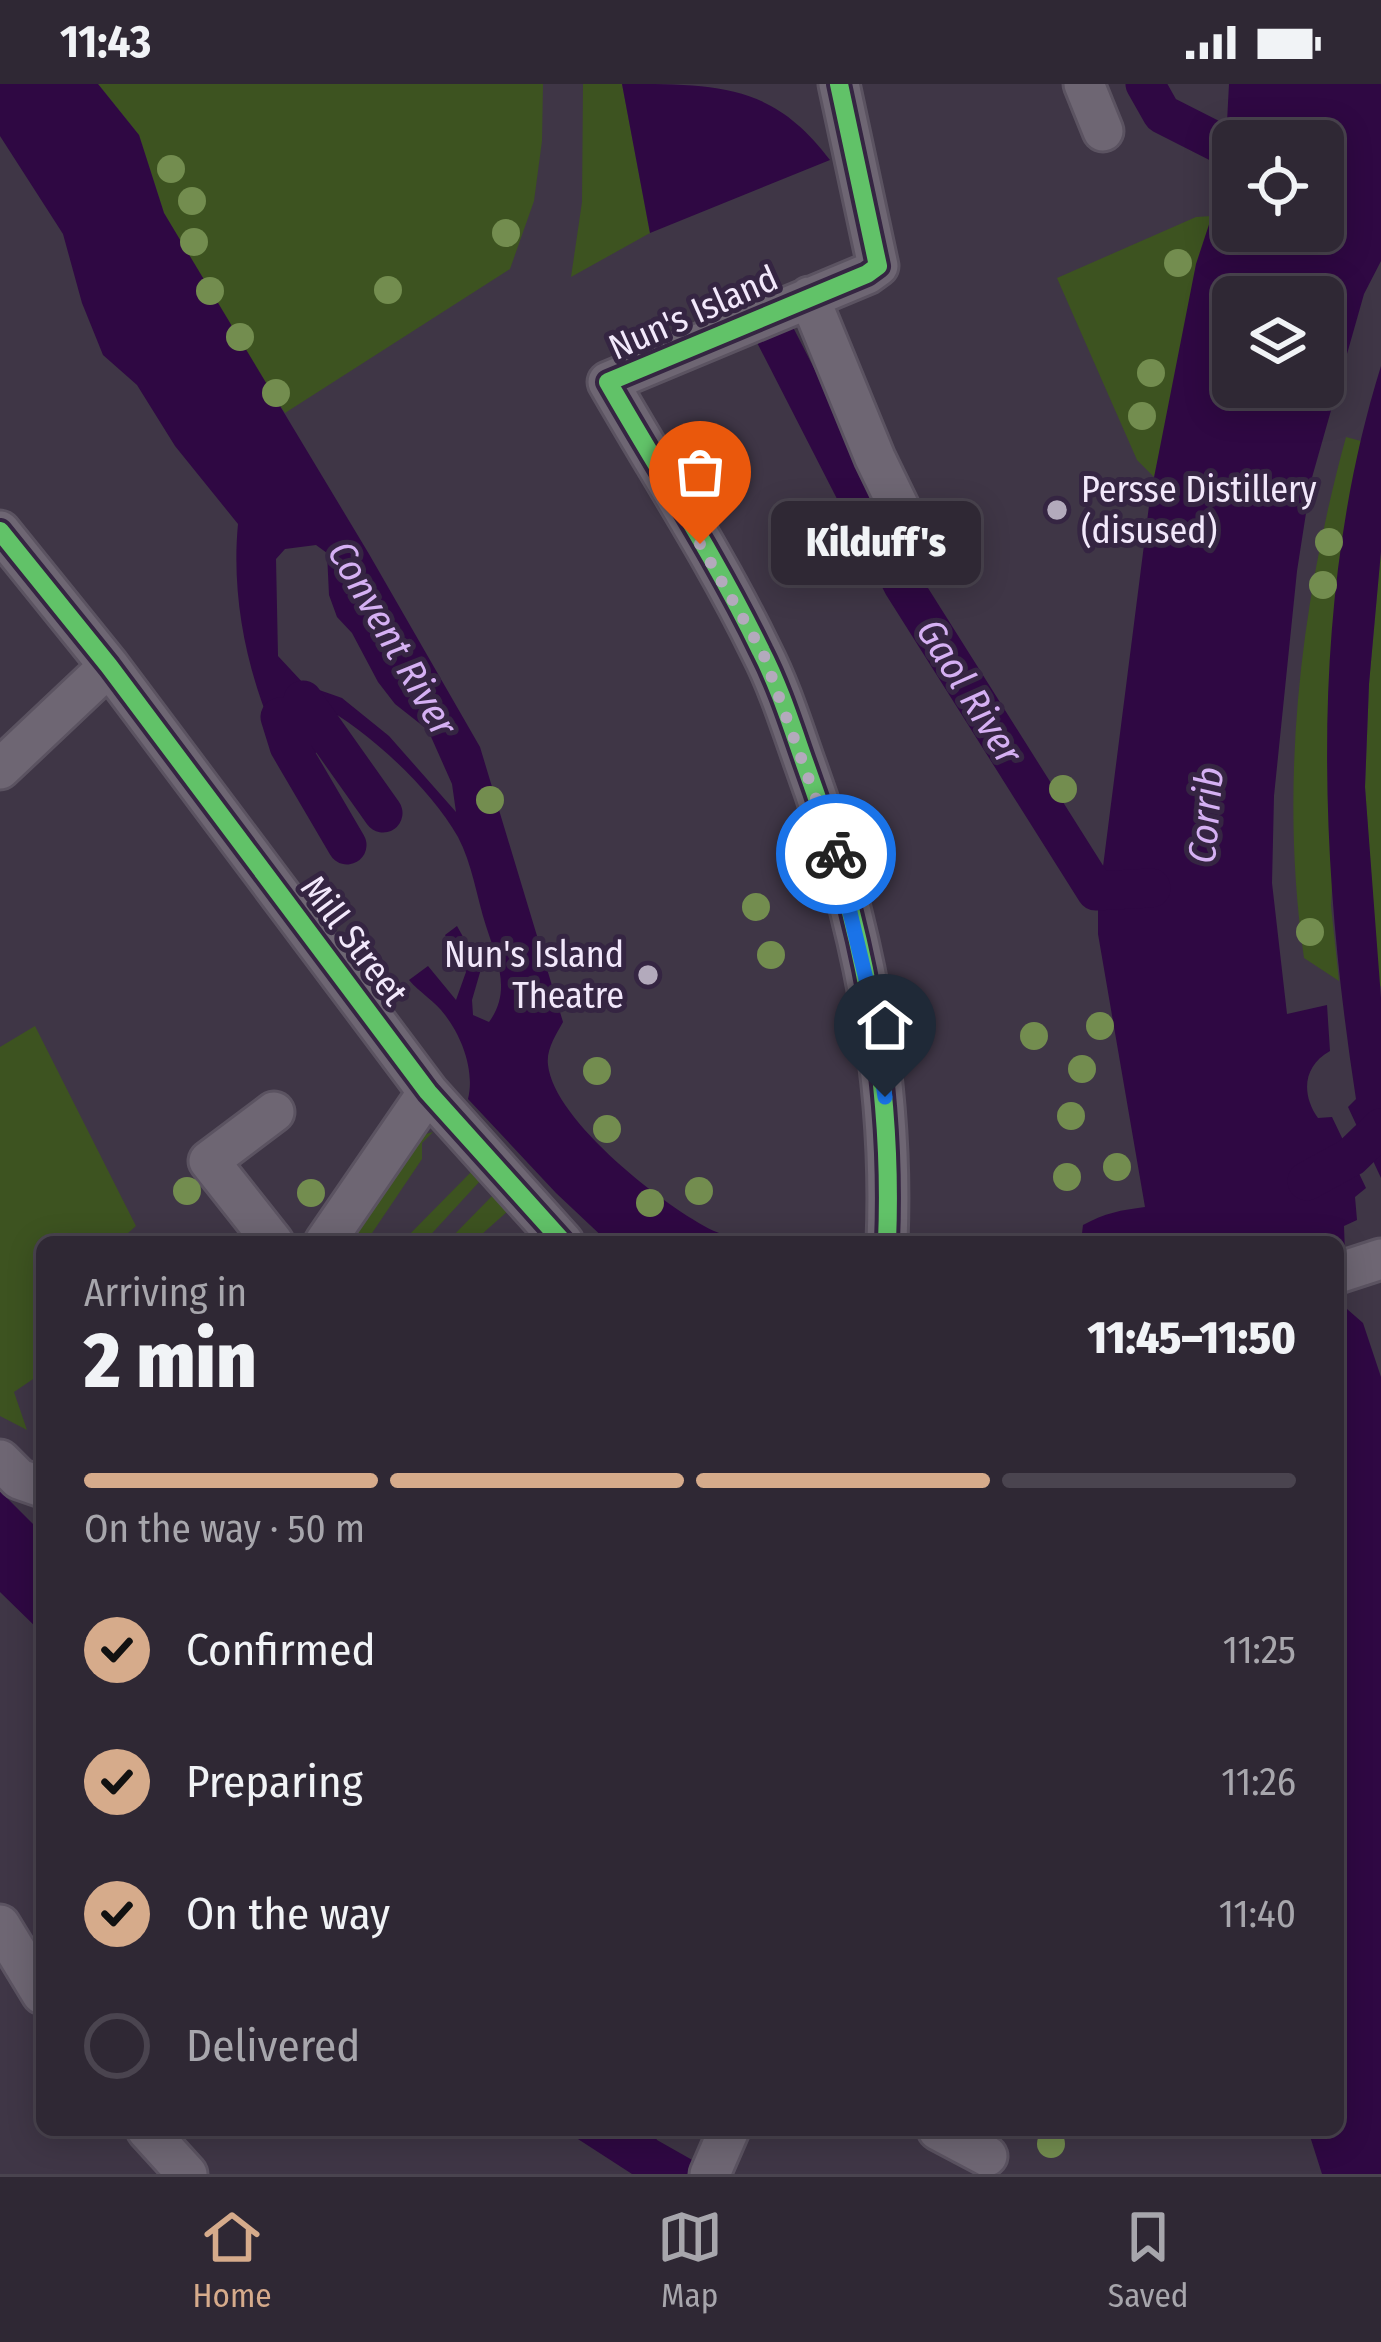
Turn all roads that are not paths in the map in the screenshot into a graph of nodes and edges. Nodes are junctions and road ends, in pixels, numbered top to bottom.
1 (839, 84) edge
2 (1084, 84) edge
3 (1103, 130) dead end
4 (809, 297) junction
5 (908, 528) dead end
6 (0, 531) edge
7 (109, 665) junction
8 (0, 769) edge
9 (438, 1104) junction
10 (274, 1112) dead end
11 (268, 1236) edge
12 (330, 1236) edge
13 (558, 1236) edge
14 (887, 1236) edge
15 (1381, 1259) edge
16 (1344, 1271) edge
17 (0, 1460) edge
18 (36, 1485) edge
19 (4, 1943) edge
20 (36, 1986) edge
21 (152, 2136) edge
22 (187, 2174) edge

1 - 4 street, Nun's Island
2 - 3 street
4 - 5 street
4 - 14 street, Nun's Island
6 - 7 street, Mill Street
7 - 8 street
7 - 9 street, Mill Street
9 - 12 street
9 - 13 street, Mill Street
10 - 11 street
15 - 16 street
17 - 18 street
19 - 20 street
21 - 22 street

